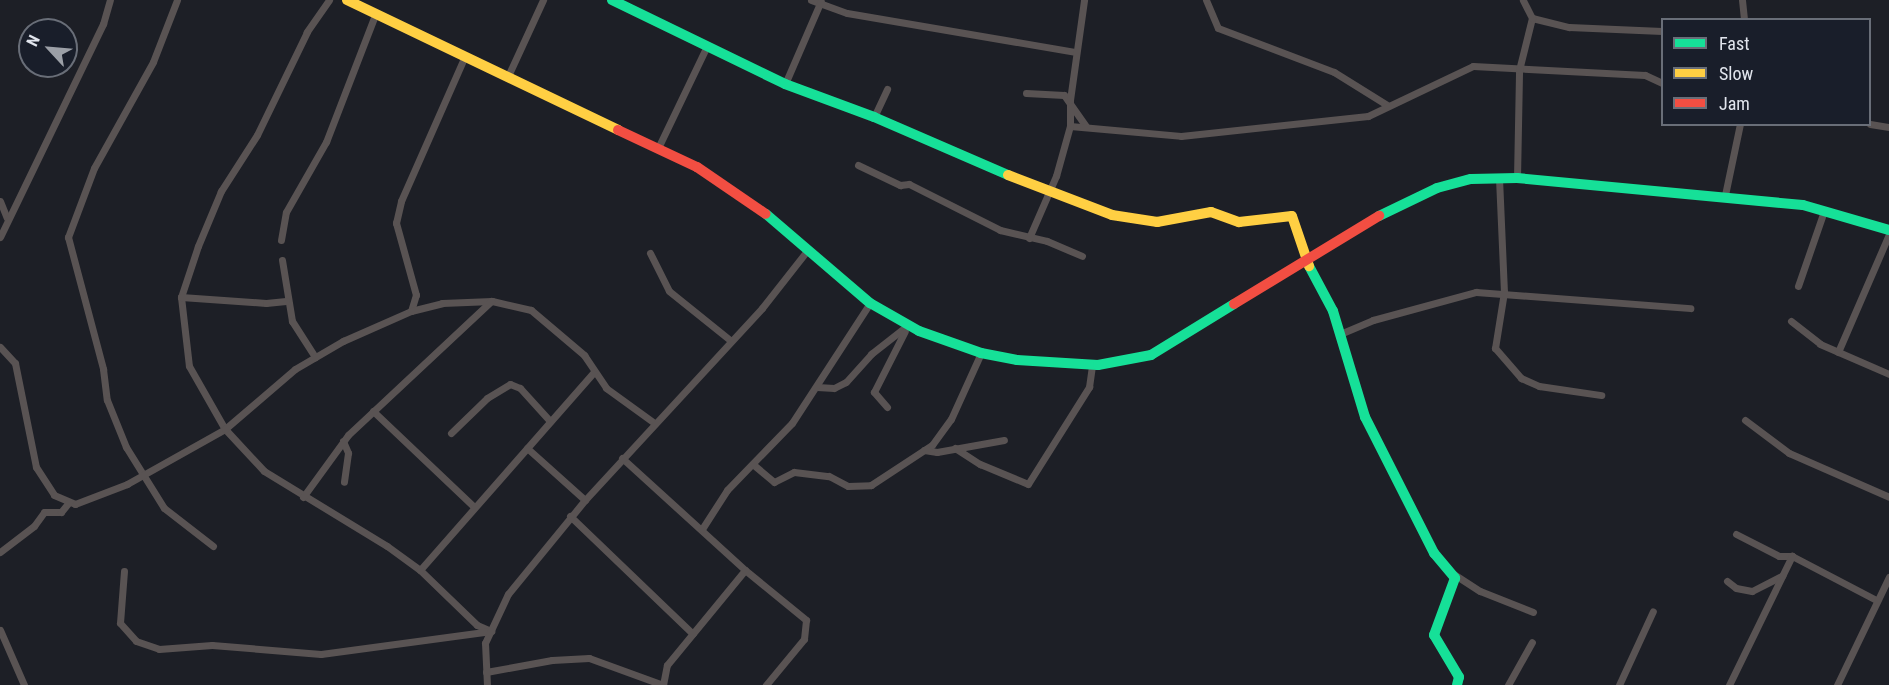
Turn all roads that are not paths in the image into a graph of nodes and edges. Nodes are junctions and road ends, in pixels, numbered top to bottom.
1 (110, 0) edge
2 (177, 0) edge
3 (329, 0) edge
4 (346, 0) edge
5 (543, 0) edge
6 (612, 0) edge
7 (811, 0) edge
8 (1084, 0) edge
9 (1206, 0) edge
10 (1523, 0) edge
11 (1742, 0) edge
12 (820, 2) edge
13 (375, 15) junction
14 (1532, 18) junction
15 (1744, 18) edge
16 (1661, 31) edge
17 (706, 48) junction
18 (1075, 52) junction
19 (465, 56) junction
20 (1519, 70) junction
21 (508, 76) junction
22 (1661, 82) edge
23 (785, 84) junction
24 (887, 89) dead end
25 (1026, 93) dead end
26 (1070, 100) junction
27 (1387, 105) junction
28 (874, 117) junction
29 (1871, 124) edge
30 (1070, 126) junction
31 (1086, 126) junction
32 (1740, 126) edge
33 (1889, 127) edge
34 (658, 147) junction
35 (858, 165) dead end
36 (1499, 178) junction
37 (1517, 178) junction
38 (1049, 193) junction
39 (1725, 195) junction
40 (0, 201) edge
41 (1824, 211) junction
42 (7, 218) junction
43 (1889, 232) edge
44 (0, 237) edge
45 (1029, 238) junction
46 (281, 240) dead end
47 (807, 252) junction
48 (650, 253) dead end
49 (1082, 256) dead end
50 (282, 260) dead end
51 (1307, 262) junction
52 (1798, 286) dead end
53 (1504, 292) junction
54 (181, 297) junction
55 (286, 301) junction
56 (492, 301) junction
57 (870, 303) junction
58 (1690, 308) dead end
59 (411, 311) junction
60 (1791, 321) dead end
61 (908, 326) junction
62 (1340, 334) junction
63 (730, 340) junction
64 (0, 347) edge
65 (1838, 352) junction
66 (981, 353) junction
67 (315, 357) junction
68 (1092, 365) junction
69 (593, 373) junction
70 (1889, 375) edge
71 (817, 387) junction
72 (1601, 395) dead end
73 (887, 407) dead end
74 (374, 411) junction
75 (1745, 420) dead end
76 (550, 421) junction
77 (653, 422) junction
78 (225, 429) junction
79 (451, 433) dead end
80 (1004, 440) dead end
81 (344, 441) junction
82 (527, 448) junction
83 (955, 448) junction
84 (924, 450) junction
85 (622, 458) junction
86 (755, 466) junction
87 (145, 474) junction
88 (344, 482) dead end
89 (303, 497) junction
90 (1889, 497) edge
91 (585, 500) junction
92 (69, 502) junction
93 (472, 506) junction
94 (570, 516) junction
95 (702, 529) junction
96 (1736, 534) dead end
97 (213, 546) dead end
98 (0, 552) edge
99 (1792, 556) junction
100 (420, 570) junction
101 (745, 570) junction
102 (124, 571) dead end
103 (1450, 572) junction
104 (1782, 576) junction
105 (1889, 578) edge
106 (1727, 581) dead end
107 (1876, 600) junction
108 (1653, 611) dead end
109 (1533, 612) dead end
110 (0, 630) edge
111 (491, 631) junction
112 (693, 634) junction
113 (1532, 642) dead end
114 (486, 672) junction
115 (24, 685) edge
116 (488, 685) edge
117 (663, 685) edge
118 (766, 685) edge
119 (1456, 685) edge
120 (1508, 685) edge
121 (1619, 685) edge
122 (1729, 685) edge
123 (1837, 685) edge

1 - 42 street
2 - 87 street
3 - 54 street
4 - 13 street
5 - 21 street
6 - 17 street
7 - 12 street
8 - 18 street
9 - 27 street
10 - 14 street
11 - 15 street
12 - 18 street
12 - 23 street
13 - 19 street
13 - 46 street
14 - 16 street
14 - 20 street
17 - 23 street
17 - 34 street
18 - 26 street
19 - 21 street
19 - 59 street
20 - 22 street
20 - 27 street
20 - 37 street
21 - 34 street
23 - 28 street
24 - 28 street
25 - 26 street
26 - 30 street
26 - 31 street
27 - 31 street
28 - 38 street
29 - 33 street
30 - 31 street
30 - 38 street
32 - 39 street
34 - 47 street
35 - 45 street
36 - 37 street
36 - 51 street
36 - 53 street
37 - 39 street
38 - 45 street
38 - 51 street
39 - 41 street
40 - 42 street
41 - 43 street
41 - 52 street
42 - 44 street
43 - 65 street
45 - 49 street
47 - 57 street
47 - 63 street
48 - 63 street
50 - 55 street
51 - 62 street
51 - 68 street
53 - 58 street
53 - 62 street
53 - 72 street
54 - 55 street
54 - 78 street
55 - 67 street
56 - 59 street
56 - 69 street
56 - 74 street
57 - 61 street
57 - 71 street
59 - 67 street
60 - 65 street
61 - 66 street
61 - 71 street
61 - 73 street
62 - 103 street
63 - 77 street
64 - 92 street
65 - 70 street
66 - 68 street
66 - 84 street
67 - 78 street
68 - 83 street
69 - 76 street
69 - 77 street
71 - 86 street
74 - 81 street
74 - 93 street
75 - 90 street
76 - 79 street
76 - 82 street
77 - 85 street
78 - 87 street
78 - 89 street
80 - 83 street
81 - 88 street
81 - 89 street
82 - 91 street
82 - 93 street
83 - 84 street
84 - 86 street
85 - 91 street
85 - 95 street
86 - 95 street
87 - 92 street
87 - 97 street
89 - 100 street
91 - 94 street
92 - 98 street
93 - 100 street
94 - 111 street
94 - 112 street
95 - 101 street
96 - 99 street
99 - 104 street
99 - 107 street
100 - 111 street
101 - 112 street
101 - 118 street
102 - 111 street
103 - 109 street
103 - 119 street
104 - 106 street
104 - 122 street
105 - 107 street
107 - 123 street
108 - 121 street
110 - 115 street
111 - 114 street
112 - 117 street
113 - 120 street
114 - 116 street
114 - 117 street

